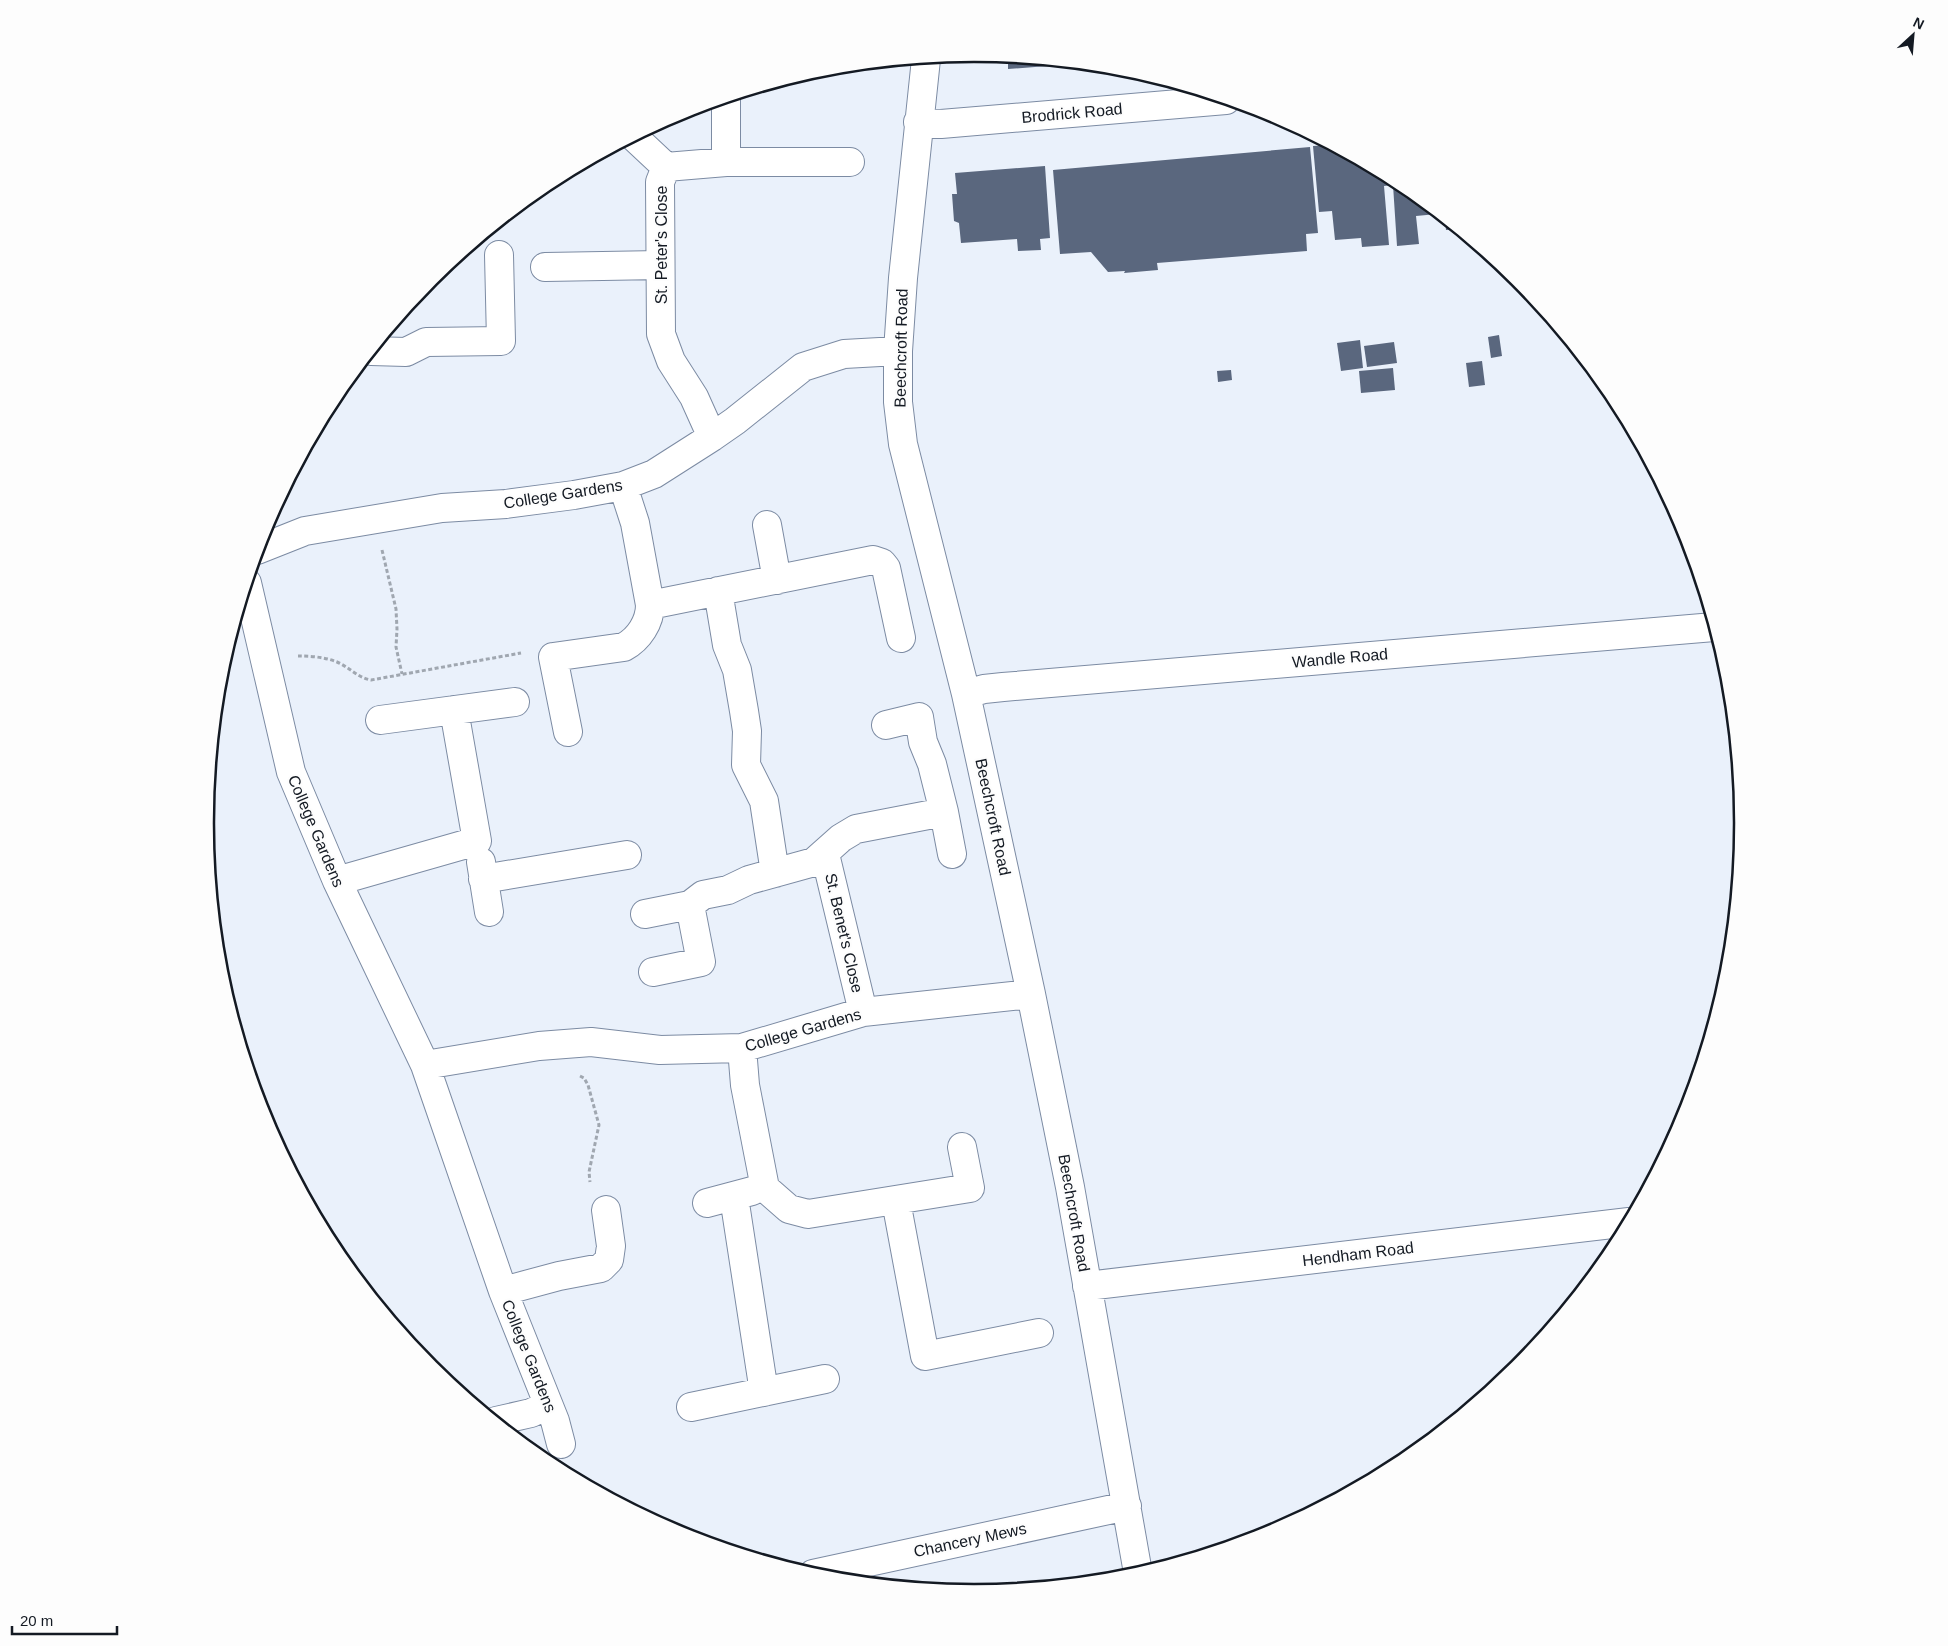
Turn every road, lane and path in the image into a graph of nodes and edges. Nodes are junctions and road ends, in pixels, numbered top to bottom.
1 (925, 64) edge
2 (1212, 101) edge
3 (726, 104) edge
4 (918, 122) junction
5 (638, 141) edge
6 (726, 162) junction
7 (850, 162) dead end
8 (666, 166) junction
9 (499, 255) dead end
10 (660, 265) junction
11 (545, 267) dead end
12 (378, 351) edge
13 (898, 351) junction
14 (712, 437) junction
15 (623, 486) junction
16 (767, 525) dead end
17 (391, 546) dead end
18 (266, 547) edge
19 (777, 580) junction
20 (718, 591) junction
21 (250, 593) edge
22 (650, 605) junction
23 (1709, 627) edge
24 (901, 638) dead end
25 (553, 657) junction
26 (266, 663) junction
27 (402, 674) junction
28 (966, 694) junction
29 (515, 702) dead end
30 (454, 710) junction
31 (380, 720) dead end
32 (886, 725) dead end
33 (568, 732) dead end
34 (944, 812) junction
35 (477, 840) junction
36 (627, 854) dead end
37 (825, 854) junction
38 (952, 854) dead end
39 (776, 873) junction
40 (483, 879) junction
41 (337, 881) junction
42 (690, 904) junction
43 (489, 912) dead end
44 (645, 914) dead end
45 (653, 972) dead end
46 (1032, 994) junction
47 (863, 1012) junction
48 (742, 1048) junction
49 (426, 1065) junction
50 (578, 1075) dead end
51 (962, 1146) dead end
52 (765, 1188) junction
53 (734, 1197) junction
54 (896, 1201) junction
55 (708, 1203) dead end
56 (606, 1210) joint
57 (1621, 1223) edge
58 (1087, 1286) junction
59 (503, 1291) junction
60 (1039, 1334) dead end
61 (825, 1379) dead end
62 (764, 1392) junction
63 (691, 1407) dead end
64 (503, 1419) edge
65 (1127, 1506) junction
66 (1137, 1566) edge
67 (832, 1570) edge

1 - 4 street, Beechcroft Road
2 - 4 street, Brodrick Road
3 - 6 street
4 - 13 street, Beechcroft Road
5 - 8 street
6 - 7 street, St. Peter's Close
6 - 8 street, St. Peter's Close
8 - 10 street, St. Peter's Close
9 - 12 street
10 - 11 street
10 - 14 street, St. Peter's Close
13 - 14 street, College Gardens
13 - 28 street, Beechcroft Road
14 - 15 street, College Gardens
15 - 18 street, College Gardens
15 - 22 street
16 - 19 street
17 - 27 path
19 - 20 street
19 - 24 street
20 - 22 street
20 - 39 street
21 - 26 street, College Gardens
22 - 25 street
23 - 28 street, Wandle Road
25 - 27 path
25 - 33 street
26 - 27 path
26 - 41 street, College Gardens
28 - 46 street, Beechcroft Road
29 - 30 street
30 - 31 street
30 - 35 street
32 - 34 street
34 - 37 street
34 - 38 street
35 - 40 street
35 - 41 street
36 - 40 street
37 - 39 street
37 - 47 street, St. Benet's Close
39 - 42 street
40 - 43 street
41 - 49 street, College Gardens
42 - 44 street
42 - 45 street
46 - 47 street, College Gardens
46 - 58 street, Beechcroft Road
47 - 48 street, College Gardens
48 - 49 street, College Gardens
48 - 52 street
49 - 59 street, College Gardens
50 - 56 path
51 - 54 street
52 - 53 street
52 - 54 street
53 - 55 street
53 - 62 street
54 - 60 street
56 - 59 street, College Gardens
57 - 58 street, Hendham Road
58 - 65 street, Beechcroft Road
59 - 64 street, College Gardens
61 - 62 street
62 - 63 street
65 - 66 street, Beechcroft Road
65 - 67 street, Chancery Mews

